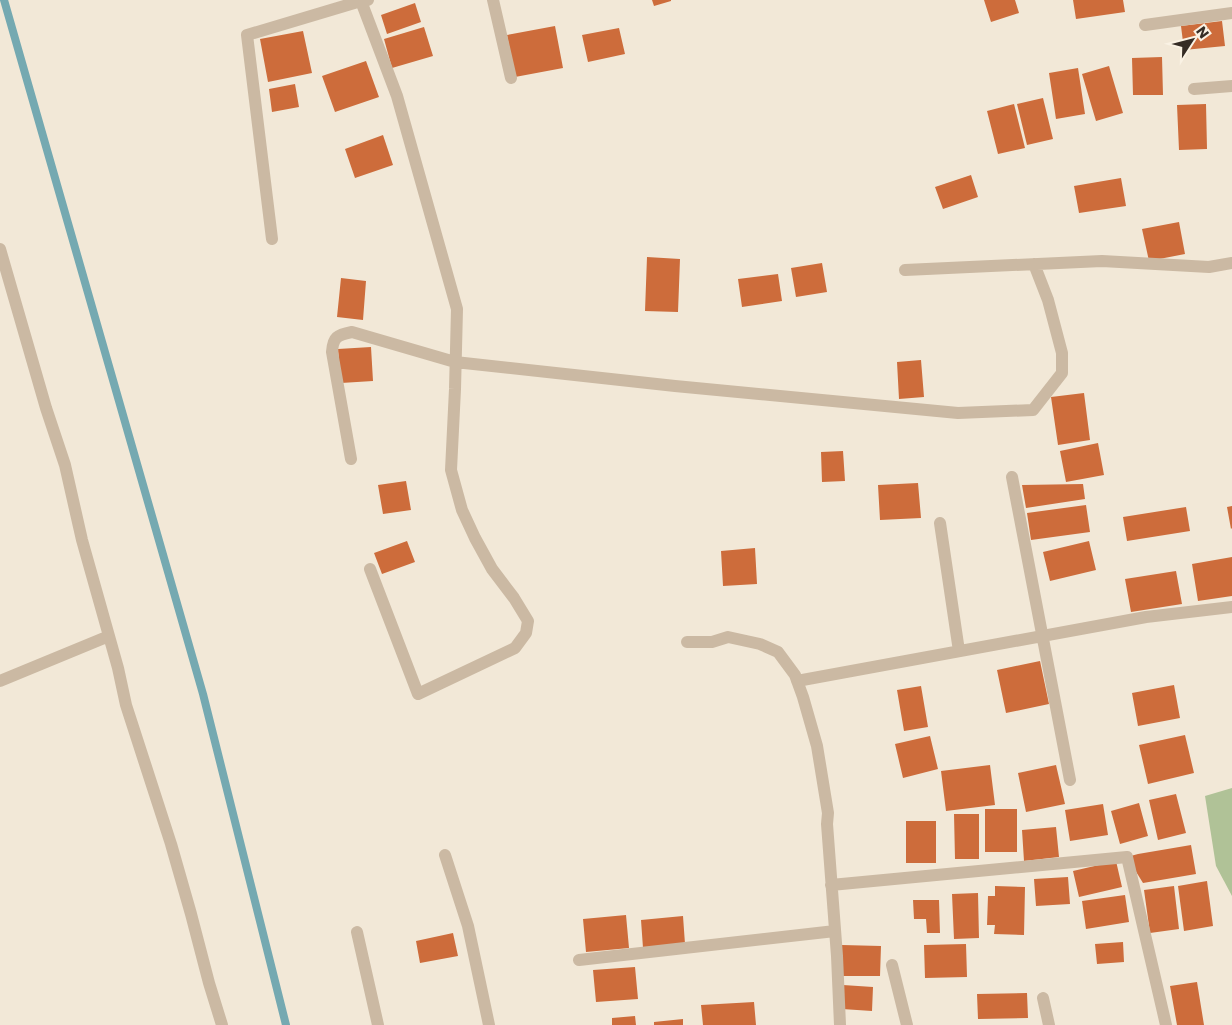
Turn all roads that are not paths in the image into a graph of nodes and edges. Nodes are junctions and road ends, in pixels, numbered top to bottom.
1 (493, 0) edge
2 (365, 1) edge
3 (1232, 13) edge
4 (1145, 25) dead end
5 (511, 78) dead end
6 (1232, 86) edge
7 (1194, 89) dead end
8 (272, 239) dead end
9 (0, 249) edge
10 (1232, 263) edge
11 (1034, 264) junction
12 (905, 270) dead end
13 (455, 362) junction
14 (351, 459) dead end
15 (1012, 477) dead end
16 (940, 523) dead end
17 (370, 569) dead end
18 (1232, 606) edge
19 (109, 636) junction
20 (1042, 636) junction
21 (687, 642) dead end
22 (959, 651) junction
23 (0, 681) edge
24 (797, 681) junction
25 (1070, 780) dead end
26 (445, 855) dead end
27 (831, 885) junction
28 (835, 931) junction
29 (357, 932) dead end
30 (579, 960) dead end
31 (892, 965) dead end
32 (1043, 998) dead end
33 (222, 1025) edge
34 (378, 1025) edge
35 (489, 1025) edge
36 (840, 1025) edge
37 (907, 1025) edge
38 (1049, 1025) edge
39 (1166, 1025) edge

1 - 5 street
2 - 8 street
2 - 13 street
3 - 4 street
6 - 7 street
9 - 19 street
10 - 11 street
11 - 12 street
11 - 13 street
13 - 14 street
13 - 17 street
15 - 20 street
16 - 22 street
18 - 20 street
19 - 23 street
19 - 33 street
20 - 22 street
20 - 25 street
21 - 24 street
22 - 24 street
24 - 27 street
26 - 35 street
27 - 28 street
27 - 39 street
28 - 30 street
28 - 36 street
29 - 34 street
31 - 37 street
32 - 38 street

